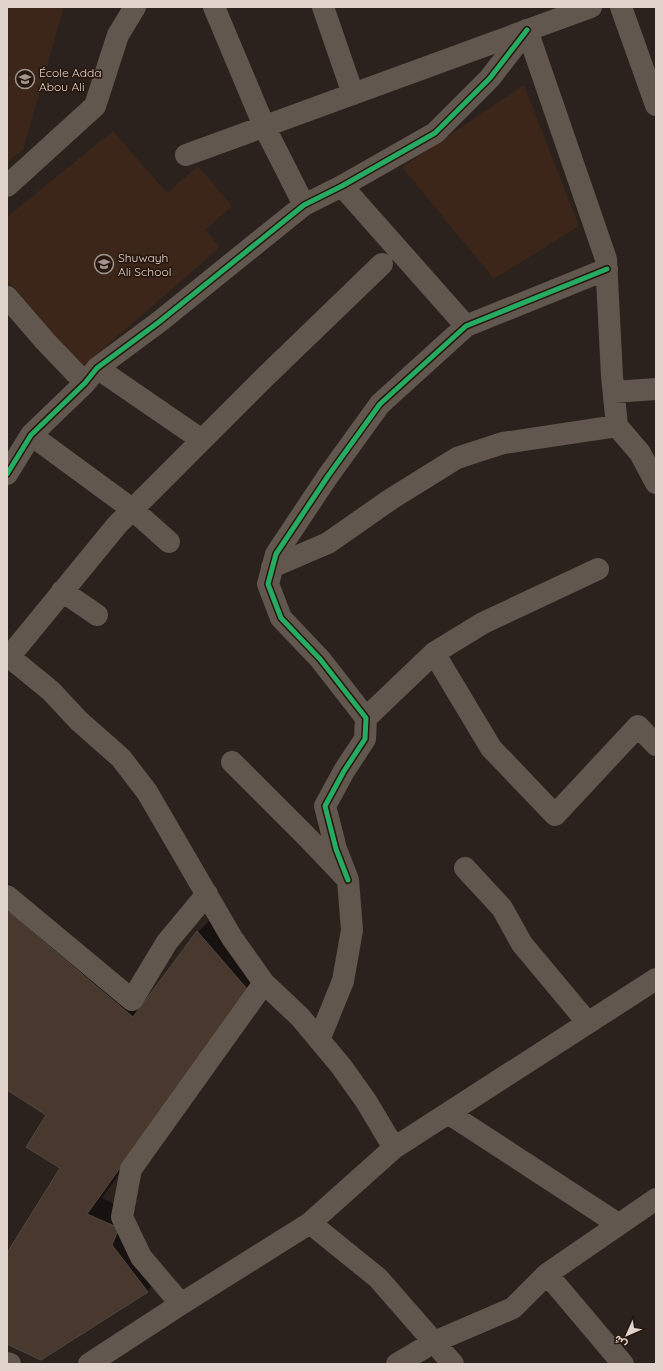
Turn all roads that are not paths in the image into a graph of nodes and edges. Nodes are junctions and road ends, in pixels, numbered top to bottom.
1 (135, 7) edge
2 (214, 7) edge
3 (323, 7) edge
4 (591, 7) edge
5 (621, 7) edge
6 (527, 30) junction
7 (353, 94) junction
8 (655, 98) edge
9 (264, 126) junction
10 (186, 155) dead end
11 (7, 186) edge
12 (342, 186) junction
13 (304, 205) junction
14 (382, 264) dead end
15 (607, 269) junction
16 (7, 297) edge
17 (466, 326) junction
18 (91, 376) junction
19 (656, 389) edge
20 (614, 392) junction
21 (617, 426) junction
22 (31, 435) junction
23 (202, 440) junction
24 (7, 474) edge
25 (656, 483) edge
26 (132, 509) junction
27 (169, 542) dead end
28 (272, 567) junction
29 (598, 569) dead end
30 (62, 591) junction
31 (97, 615) dead end
32 (434, 653) junction
33 (8, 656) edge
34 (366, 718) junction
35 (656, 745) edge
36 (232, 762) dead end
37 (464, 868) dead end
38 (348, 880) junction
39 (207, 894) junction
40 (7, 896) edge
41 (656, 979) edge
42 (264, 983) junction
43 (588, 1023) junction
44 (319, 1040) junction
45 (448, 1114) junction
46 (394, 1148) junction
47 (656, 1199) edge
48 (310, 1223) junction
49 (618, 1224) junction
50 (547, 1274) junction
51 (181, 1304) junction
52 (434, 1342) junction
53 (89, 1364) edge
54 (397, 1364) edge
55 (453, 1364) edge
56 (623, 1364) edge

1 - 11 street
2 - 9 street
3 - 7 street
4 - 6 street
5 - 8 street
6 - 7 street
6 - 12 street
6 - 15 street
7 - 9 street
9 - 10 street
9 - 13 street
12 - 13 street
12 - 17 street
13 - 18 street
14 - 23 street
15 - 17 street
15 - 20 street
16 - 18 street
17 - 28 street
18 - 22 street
18 - 23 street
19 - 20 street
20 - 21 street
21 - 25 street
21 - 28 street
22 - 24 street
22 - 26 street
23 - 26 street
26 - 27 street
26 - 30 street
28 - 34 street
29 - 32 street
30 - 31 street
30 - 33 street
32 - 34 street
32 - 35 street
33 - 39 street
34 - 38 street
36 - 38 street
37 - 43 street
38 - 44 street
39 - 40 street
39 - 42 street
41 - 43 street
42 - 44 street
42 - 51 street
43 - 45 street
44 - 46 street
45 - 46 street
45 - 49 street
46 - 48 street
47 - 49 street
48 - 51 street
48 - 52 street
49 - 50 street
50 - 52 street
50 - 56 street
51 - 53 street
52 - 54 street
52 - 55 street

